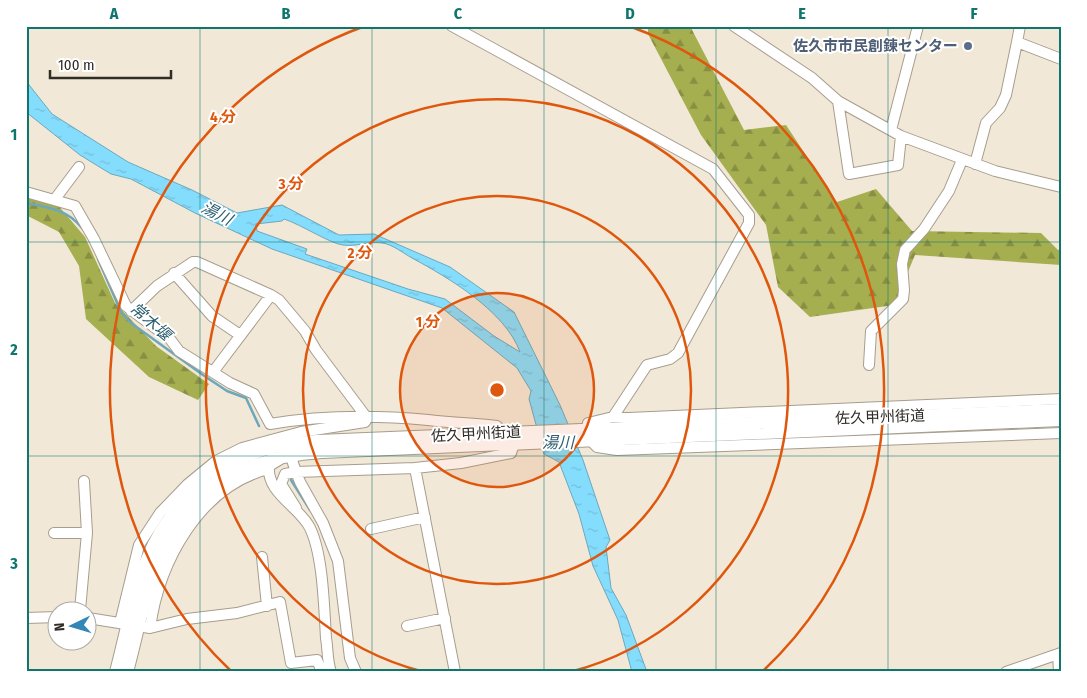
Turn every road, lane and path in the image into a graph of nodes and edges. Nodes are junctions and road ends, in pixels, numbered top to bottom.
1 (452, 26) edge
2 (734, 26) edge
3 (918, 26) edge
4 (1020, 26) edge
5 (1017, 42) junction
6 (1061, 59) edge
7 (838, 101) junction
8 (892, 130) junction
9 (901, 136) junction
10 (962, 160) junction
11 (974, 164) junction
12 (79, 167) dead end
13 (1061, 187) edge
14 (26, 192) edge
15 (55, 199) junction
16 (174, 274) junction
17 (271, 295) junction
18 (131, 311) junction
19 (240, 335) junction
20 (869, 365) dead end
21 (213, 372) junction
22 (1061, 399) edge
23 (1061, 410) edge
24 (364, 416) junction
25 (613, 417) junction
26 (1061, 420) edge
27 (270, 424) junction
28 (502, 433) junction
29 (1061, 433) edge
30 (584, 435) junction
31 (516, 440) junction
32 (272, 442) junction
33 (288, 458) junction
34 (415, 468) junction
35 (268, 469) junction
36 (296, 472) junction
37 (84, 481) dead end
38 (296, 508) junction
39 (425, 517) junction
40 (371, 529) dead end
41 (54, 533) dead end
42 (87, 533) junction
43 (262, 557) dead end
44 (81, 600) edge
45 (267, 606) junction
46 (48, 617) edge
47 (26, 618) edge
48 (445, 618) junction
49 (98, 620) edge
50 (134, 626) junction
51 (407, 626) dead end
52 (1060, 653) edge
53 (116, 672) edge
54 (127, 672) edge
55 (322, 672) edge
56 (331, 672) edge
57 (356, 672) edge
58 (455, 672) edge
59 (1006, 672) edge
60 (1059, 672) edge

1 - 25 street
2 - 7 street
3 - 8 street
4 - 5 street
5 - 6 street
5 - 11 street
7 - 8 street
7 - 9 street
8 - 9 street
9 - 10 street
10 - 11 street
10 - 20 street
11 - 13 street
12 - 15 street
14 - 15 street
15 - 18 street
16 - 17 street
16 - 18 street
16 - 19 street
17 - 19 street
17 - 24 street
18 - 21 street
19 - 21 street
21 - 27 street
22 - 25 street
23 - 30 main road, 佐久甲州街道
24 - 27 street
24 - 28 street
24 - 32 street
25 - 30 street
26 - 30 main road, 佐久甲州街道
27 - 32 street
28 - 31 main road, 佐久甲州街道
28 - 32 main road, 佐久甲州街道
29 - 30 street
30 - 31 main road, 佐久甲州街道
31 - 33 main road, 佐久甲州街道
31 - 34 street
32 - 50 main road, 佐久甲州街道
33 - 35 street
33 - 36 street
33 - 50 main road, 佐久甲州街道
34 - 36 street
34 - 39 street
35 - 38 street
35 - 50 street
36 - 38 street
36 - 57 street
37 - 42 street
38 - 56 street
39 - 40 street
39 - 48 street
41 - 42 street
42 - 44 street
43 - 45 street
45 - 50 street
45 - 55 street
46 - 47 street
48 - 51 street
48 - 58 street
49 - 50 street
50 - 53 main road, 佐久甲州街道
50 - 54 main road, 佐久甲州街道
52 - 59 street
52 - 60 street

